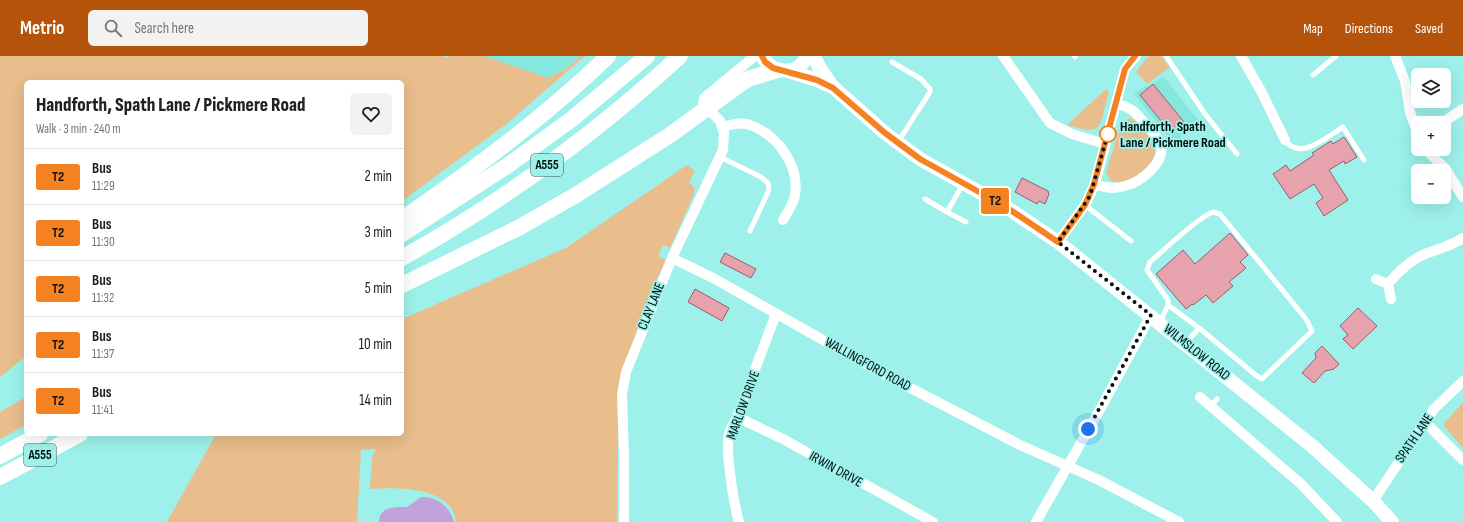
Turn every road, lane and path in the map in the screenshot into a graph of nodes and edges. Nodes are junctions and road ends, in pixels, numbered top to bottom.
1 (608, 56) edge
2 (647, 56) edge
3 (680, 56) edge
4 (755, 56) edge
5 (762, 56) edge
6 (807, 56) edge
7 (814, 56) edge
8 (1003, 56) edge
9 (1136, 56) edge
10 (1166, 56) edge
11 (1241, 56) edge
12 (1336, 56) edge
13 (1395, 56) edge
14 (892, 62) dead end
15 (783, 70) junction
16 (1313, 75) dead end
17 (833, 88) junction
18 (1117, 104) junction
19 (706, 108) junction
20 (1463, 109) edge
21 (1411, 116) edge
22 (1451, 117) edge
23 (722, 127) junction
24 (1285, 140) joint
25 (898, 142) junction
26 (1105, 144) junction
27 (1237, 154) dead end
28 (1432, 156) edge
29 (720, 157) junction
30 (1364, 160) dead end
31 (963, 183) junction
32 (1094, 184) junction
33 (1463, 197) edge
34 (926, 199) dead end
35 (1085, 205) junction
36 (947, 212) junction
37 (404, 218) edge
38 (783, 220) dead end
39 (966, 222) dead end
40 (750, 231) dead end
41 (404, 233) edge
42 (1463, 238) edge
43 (1131, 241) dead end
44 (1058, 242) junction
45 (404, 257) edge
46 (672, 258) junction
47 (1376, 279) dead end
48 (404, 284) edge
49 (1388, 284) junction
50 (1391, 299) dead end
51 (1168, 305) junction
52 (776, 314) junction
53 (1155, 318) junction
54 (1199, 328) junction
55 (1186, 344) junction
56 (1463, 381) edge
57 (1200, 397) dead end
58 (737, 417) junction
59 (1425, 422) junction
60 (36, 436) edge
61 (76, 436) edge
62 (0, 456) edge
63 (1463, 460) edge
64 (1066, 466) junction
65 (0, 477) edge
66 (1372, 501) junction
67 (624, 522) edge
68 (739, 522) edge
69 (933, 522) edge
70 (1036, 522) edge
71 (1179, 522) edge
72 (1337, 522) edge
73 (1392, 522) edge

1 - 37 highway
2 - 41 highway, A555
3 - 45 highway, A555
4 - 19 street
5 - 15 main road
6 - 15 main road
7 - 17 main road, WILMSLOW ROAD
8 - 26 street
9 - 18 street
10 - 27 lane
11 - 24 street
12 - 16 lane
13 - 21 street
14 - 25 lane
15 - 17 main road, WILMSLOW ROAD
15 - 19 highway
17 - 25 main road, WILMSLOW ROAD
18 - 26 street
18 - 32 street
19 - 23 street
19 - 48 highway
20 - 22 street
23 - 29 street, CLAY LANE
23 - 38 street
24 - 30 lane
25 - 31 main road, WILMSLOW ROAD
26 - 32 street
28 - 33 street
29 - 40 lane
29 - 46 street, CLAY LANE
31 - 36 lane
31 - 44 main road, WILMSLOW ROAD
32 - 35 street
34 - 36 lane
35 - 43 lane
35 - 44 street
36 - 39 lane
42 - 49 street
44 - 53 main road, WILMSLOW ROAD
46 - 52 street, WALLINGFORD ROAD
46 - 67 street, CLAY LANE
47 - 49 street
49 - 50 street
51 - 53 lane
51 - 54 lane
51 - 54 lane
52 - 58 street, MARLOW DRIVE
52 - 64 street, WALLINGFORD ROAD
53 - 55 main road, WILMSLOW ROAD
53 - 64 street
54 - 55 lane
55 - 66 main road, WILMSLOW ROAD
56 - 59 street, SPATH LANE
57 - 72 street
58 - 68 street, MARLOW DRIVE
58 - 69 street, IRWIN DRIVE
59 - 63 street
59 - 66 street, SPATH LANE
60 - 62 highway, A555
61 - 65 highway, A555
64 - 70 street
64 - 71 street, WALLINGFORD ROAD
66 - 73 main road, WILMSLOW ROAD

